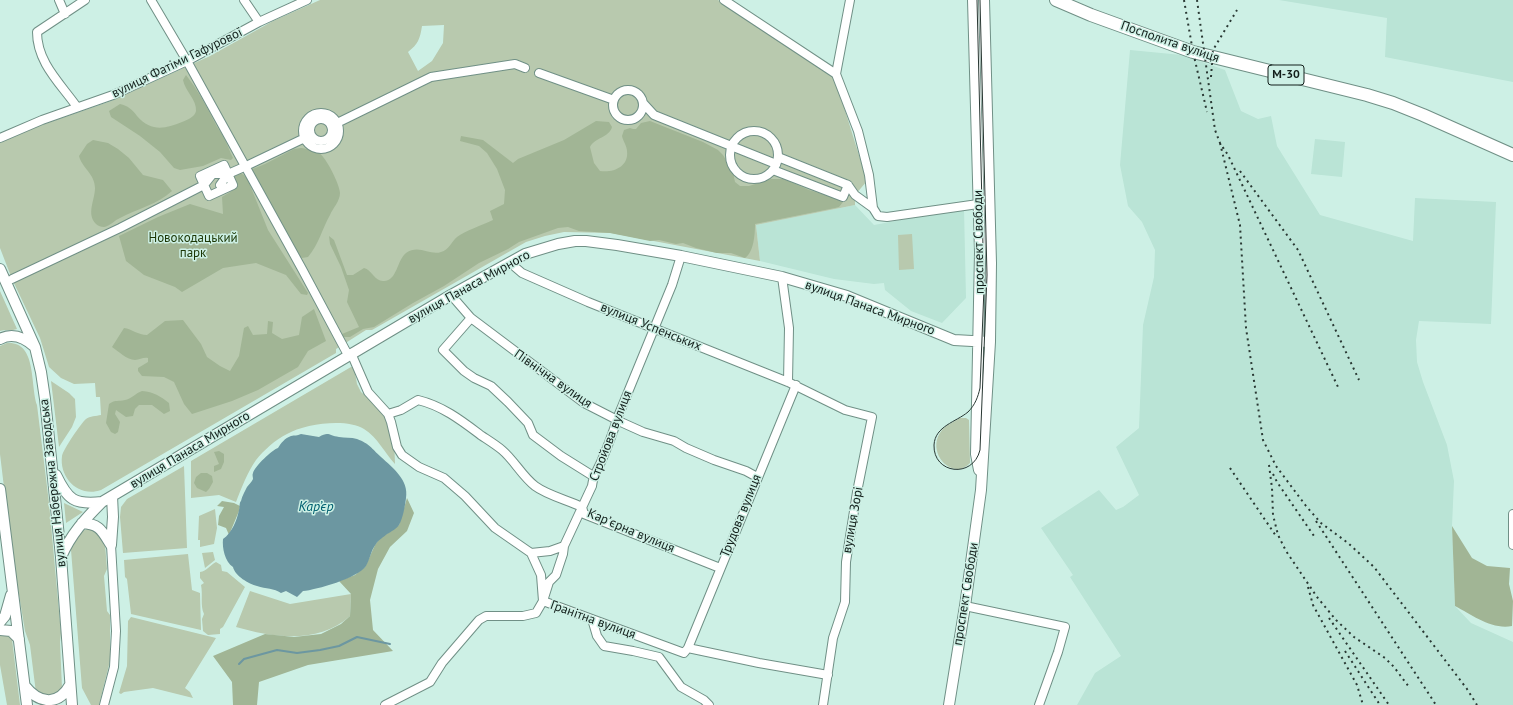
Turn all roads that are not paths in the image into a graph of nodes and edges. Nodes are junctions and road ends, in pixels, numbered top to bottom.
1 (60, 0) edge
2 (85, 0) edge
3 (151, 0) edge
4 (244, 0) edge
5 (307, 0) edge
6 (724, 0) edge
7 (850, 0) edge
8 (973, 0) edge
9 (984, 0) edge
10 (1056, 0) edge
11 (65, 14) junction
12 (259, 22) junction
13 (187, 61) junction
14 (525, 68) dead end
15 (539, 73) dead end
16 (836, 74) junction
17 (614, 100) junction
18 (642, 103) junction
19 (77, 107) junction
20 (654, 115) junction
21 (637, 117) junction
22 (334, 124) junction
23 (740, 136) junction
24 (307, 137) junction
25 (0, 138) edge
26 (722, 142) junction
27 (732, 146) junction
28 (1513, 155) edge
29 (731, 158) junction
30 (776, 164) junction
31 (244, 167) junction
32 (228, 174) junction
33 (829, 177) junction
34 (204, 185) junction
35 (848, 185) junction
36 (824, 190) junction
37 (855, 195) junction
38 (843, 197) junction
39 (978, 204) junction
40 (873, 208) junction
41 (682, 256) junction
42 (513, 261) junction
43 (0, 268) edge
44 (782, 277) junction
45 (12, 279) dead end
46 (451, 295) junction
47 (472, 318) junction
48 (654, 329) junction
49 (0, 339) edge
50 (978, 342) junction
51 (990, 342) junction
52 (34, 346) junction
53 (350, 354) junction
54 (788, 382) junction
55 (796, 386) junction
56 (388, 414) junction
57 (617, 419) junction
58 (52, 467) junction
59 (593, 476) junction
60 (757, 477) junction
61 (982, 484) junction
62 (0, 489) edge
63 (112, 496) junction
64 (102, 502) junction
65 (582, 507) junction
66 (1513, 514) edge
67 (82, 522) junction
68 (111, 545) junction
69 (1513, 545) edge
70 (564, 546) junction
71 (531, 552) junction
72 (61, 556) junction
73 (720, 568) junction
74 (12, 589) junction
75 (543, 601) junction
76 (965, 606) junction
77 (592, 619) junction
78 (0, 622) edge
79 (0, 630) edge
80 (19, 639) junction
81 (688, 648) junction
82 (675, 650) junction
83 (659, 657) junction
84 (828, 674) junction
85 (71, 682) junction
86 (25, 686) junction
87 (27, 705) edge
88 (72, 705) edge
89 (104, 705) edge
90 (384, 705) edge
91 (709, 705) edge
92 (823, 705) edge
93 (949, 705) edge
94 (1039, 705) edge

1 - 11 street
2 - 11 street
3 - 13 street
4 - 12 street
5 - 12 street, вулиця Фатіми Гафурової
6 - 16 street
7 - 16 street
8 - 39 main road, проспект Свободи
9 - 51 main road, проспект Свободи
10 - 28 highway, Посполита вулиця / М-30
11 - 19 street
12 - 13 street, вулиця Фатіми Гафурової
13 - 19 street, вулиця Фатіми Гафурової
13 - 31 street
14 - 22 street
15 - 17 street
16 - 40 street
17 - 18 street
17 - 21 street
18 - 20 street
18 - 21 street
19 - 25 street, вулиця Фатіми Гафурової
20 - 21 street
20 - 26 street
22 - 24 street
22 - 24 street
23 - 26 street
23 - 27 street
23 - 30 street
24 - 31 street
26 - 27 street
26 - 29 street
27 - 29 street
27 - 30 street
29 - 30 street
30 - 33 street
30 - 36 street
31 - 32 street
31 - 53 street
32 - 34 street
32 - 34 street
32 - 34 street
32 - 34 street
33 - 35 street
33 - 36 street
34 - 45 street
35 - 37 street
35 - 38 street
36 - 38 street
37 - 38 street
37 - 40 street
39 - 40 street
39 - 50 main road, проспект Свободи
41 - 42 main road, вулиця Панаса Мирного
41 - 44 main road, вулиця Панаса Мирного
41 - 48 street, Стройова вулиця
42 - 46 main road, вулиця Панаса Мирного
42 - 48 street, вулиця Успенських
43 - 52 main road, вулиця Набережна Заводська
44 - 50 main road, вулиця Панаса Мирного
44 - 54 street
46 - 47 street, Північна вулиця
46 - 53 main road, вулиця Панаса Мирного
47 - 57 street, Північна вулиця
47 - 59 street
48 - 54 street, вулиця Успенських
48 - 57 street, Стройова вулиця
49 - 52 main road
50 - 51 main road, вулиця Панаса Мирного
50 - 61 main road, проспект Свободи
51 - 61 main road, проспект Свободи
52 - 58 main road, вулиця Набережна Заводська
53 - 56 street
53 - 63 main road, вулиця Панаса Мирного
54 - 55 street, вулиця Успенських
55 - 60 street, Трудова вулиця
55 - 84 street, вулиця Зорі
56 - 65 street, Карʼєрна вулиця
56 - 71 street
57 - 59 street, Стройова вулиця
57 - 60 street, Північна вулиця
58 - 64 main road
58 - 72 main road, вулиця Набережна Заводська
59 - 65 street, Стройова вулиця
60 - 73 street, Трудова вулиця
61 - 76 main road, проспект Свободи
62 - 74 main road
63 - 64 main road, вулиця Панаса Мирного
63 - 68 main road
64 - 67 main road
65 - 70 street, Стройова вулиця
65 - 73 street, Карʼєрна вулиця
66 - 69 street
67 - 68 main road
67 - 72 main road
68 - 89 street
70 - 71 street
70 - 75 street, Стройова вулиця
71 - 75 street, Гранітна вулиця
72 - 85 main road, вулиця Набережна Заводська
73 - 81 street, Трудова вулиця
74 - 78 main road
74 - 80 main road
75 - 77 street, Гранітна вулиця
75 - 90 street, Стройова вулиця
76 - 93 main road, проспект Свободи
76 - 94 street
77 - 82 street, Гранітна вулиця
77 - 83 street
79 - 80 main road
80 - 86 main road
81 - 82 street, Гранітна вулиця
81 - 84 street
82 - 83 street
83 - 91 street
84 - 92 street, вулиця Зорі
85 - 86 main road
85 - 88 main road, вулиця Набережна Заводська
86 - 87 main road

